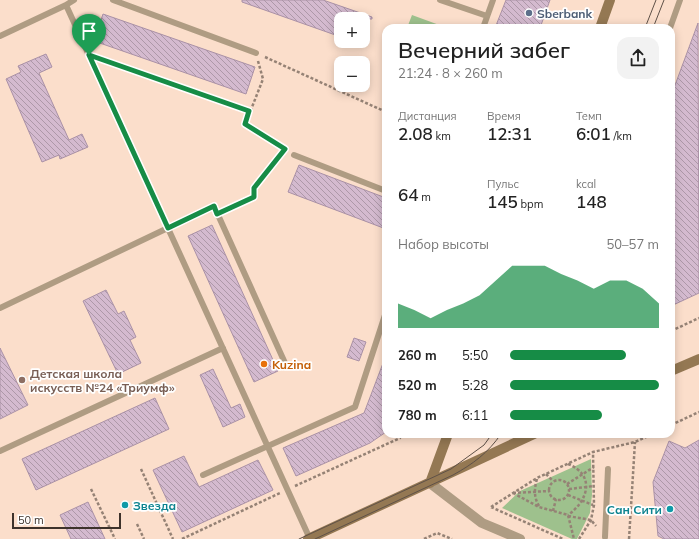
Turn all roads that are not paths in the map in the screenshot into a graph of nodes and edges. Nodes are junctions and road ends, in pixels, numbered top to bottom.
1 (74, 0) edge
2 (113, 0) edge
3 (440, 0) edge
4 (493, 0) edge
5 (610, 0) edge
6 (680, 0) edge
7 (66, 5) junction
8 (487, 16) junction
9 (484, 24) edge
10 (601, 24) edge
11 (671, 24) edge
12 (0, 36) edge
13 (256, 53) road end
14 (294, 155) road end
15 (382, 189) edge
16 (168, 228) junction
17 (0, 308) edge
18 (382, 324) edge
19 (223, 348) junction
20 (699, 359) edge
21 (285, 363) dead end
22 (675, 369) edge
23 (447, 438) edge
24 (526, 438) edge
25 (268, 446) junction
26 (0, 451) edge
27 (608, 469) dead end
28 (203, 475) dead end
29 (430, 483) junction
30 (606, 538) edge
31 (310, 539) edge
32 (520, 539) edge

1 - 7 lane
2 - 13 lane
3 - 8 lane
4 - 8 lane
5 - 10 main road
6 - 11 lane
7 - 12 lane
7 - 16 lane
8 - 9 lane
14 - 15 lane
16 - 17 lane
16 - 19 lane
16 - 21 lane
18 - 25 lane
19 - 25 lane
19 - 26 lane
20 - 22 main road
23 - 29 main road
24 - 29 main road
25 - 28 lane
25 - 31 lane
27 - 30 lane
29 - 31 main road
29 - 32 street

